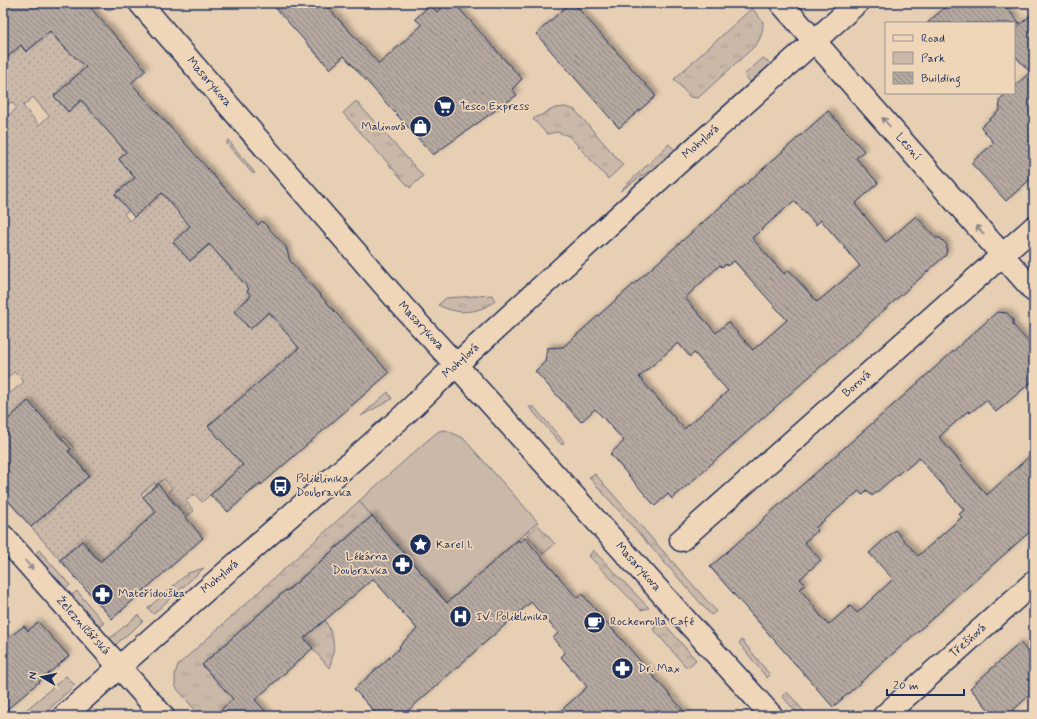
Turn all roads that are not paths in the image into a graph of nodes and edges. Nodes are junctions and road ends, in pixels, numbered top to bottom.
1 (140, 3) edge
2 (781, 3) edge
3 (857, 3) edge
4 (815, 40) junction
5 (1034, 227) edge
6 (1002, 255) junction
7 (1034, 291) edge
8 (456, 365) junction
9 (3, 536) edge
10 (681, 540) dead end
11 (1034, 582) edge
12 (119, 666) junction
13 (64, 716) edge
14 (163, 716) edge
15 (772, 716) edge
16 (884, 716) edge

1 - 8 street, Masarykova
2 - 4 street, Lesní
3 - 4 street, Mohylová
6 -> 4 street, Lesní
4 - 8 street, Mohylová
5 - 6 street, Borová
6 - 7 street, Lesní
6 - 10 street, Borová
8 - 12 street, Mohylová
8 - 15 street, Masarykova
9 -> 12 street, Železničářská
11 - 16 street, Třešňová
12 - 13 street, Mohylová
12 - 14 street, Železničářská

